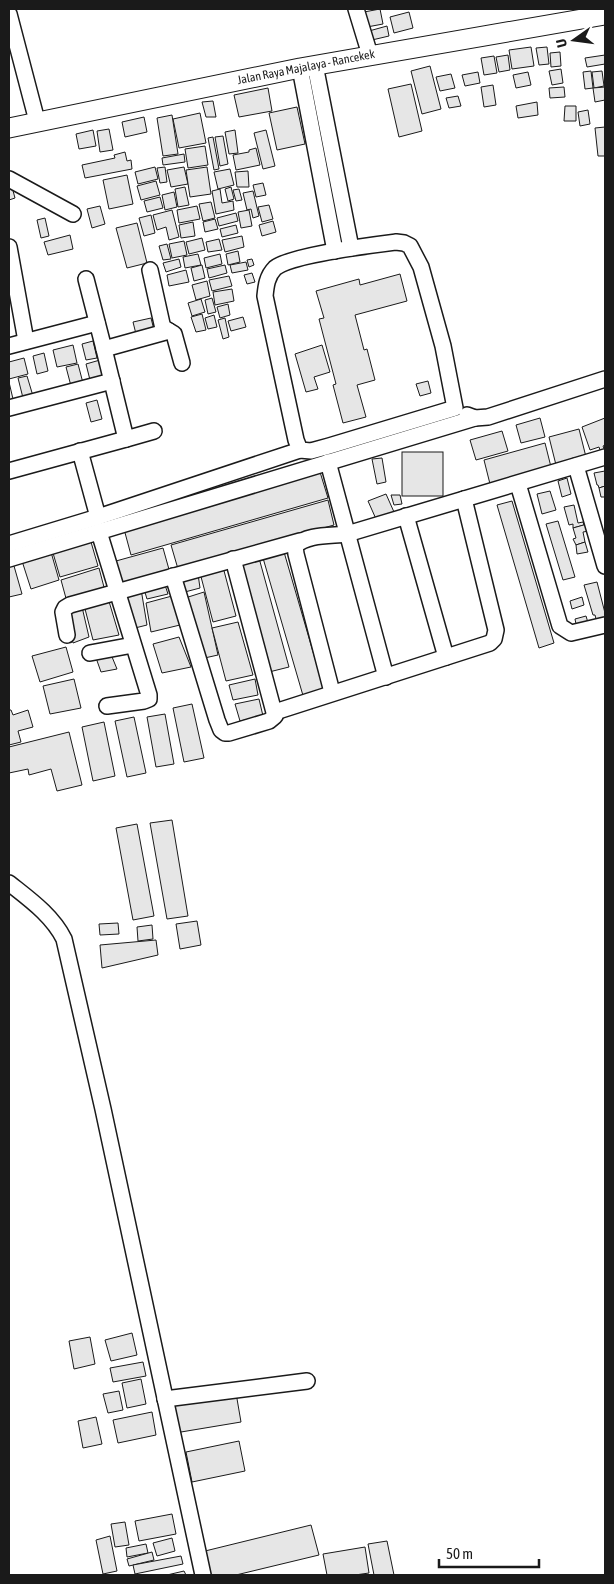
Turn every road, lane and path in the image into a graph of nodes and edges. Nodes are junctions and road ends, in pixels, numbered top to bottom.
1 (356, 9) edge
2 (605, 15) edge
3 (10, 21) edge
4 (370, 55) junction
5 (307, 67) junction
6 (37, 121) junction
7 (9, 128) edge
8 (9, 179) edge
9 (73, 214) dead end
10 (9, 247) edge
11 (351, 248) junction
12 (335, 251) junction
13 (150, 270) dead end
14 (86, 279) dead end
15 (97, 323) junction
16 (169, 331) junction
17 (26, 341) junction
18 (9, 346) edge
19 (104, 349) junction
20 (182, 363) dead end
21 (605, 379) edge
22 (112, 381) junction
23 (9, 408) edge
24 (455, 408) junction
25 (475, 418) junction
26 (154, 432) dead end
27 (126, 439) junction
28 (300, 450) junction
29 (80, 451) junction
30 (605, 457) edge
31 (328, 462) junction
32 (576, 466) junction
33 (9, 471) edge
34 (518, 484) junction
35 (464, 499) junction
36 (406, 516) junction
37 (98, 524) junction
38 (347, 534) junction
39 (300, 541) junction
40 (9, 544) edge
41 (9, 559) edge
42 (233, 560) junction
43 (605, 566) edge
44 (174, 576) junction
45 (117, 592) junction
46 (605, 625) edge
47 (67, 635) dead end
48 (133, 645) junction
49 (90, 653) dead end
50 (446, 657) junction
51 (386, 677) junction
52 (332, 692) junction
53 (107, 706) dead end
54 (275, 712) junction
55 (9, 883) edge
56 (306, 1381) dead end
57 (165, 1399) junction
58 (203, 1575) edge

1 - 4 street
2 - 4 main road, Jalan Raya Majalaya - Rancekek
3 - 6 street
4 - 5 main road, Jalan Raya Majalaya - Rancekek
5 - 6 main road, Jalan Raya Majalaya - Rancekek
5 - 11 street
5 - 12 street
6 - 7 main road, Jalan Raya Majalaya - Rancekek
8 - 9 street
10 - 17 street
11 - 12 street
11 - 24 street
12 - 28 street
13 - 16 street
14 - 15 street
15 - 17 street
15 - 19 street
16 - 19 street
16 - 20 street
17 - 18 street
19 - 22 street
21 - 25 street
22 - 23 street
22 - 27 street
24 - 25 street
24 - 28 street
25 - 31 street
26 - 27 street
27 - 29 street
28 - 37 street
29 - 33 street
29 - 37 street
30 - 32 street
31 - 37 street
31 - 38 street
32 - 34 street
32 - 43 street
34 - 35 street
34 - 46 street
35 - 36 street
35 - 50 street
36 - 38 street
36 - 50 street
37 - 40 street
37 - 41 street
37 - 45 street
38 - 39 street
38 - 51 street
39 - 42 street
39 - 52 street
42 - 44 street
42 - 54 street
44 - 45 street
44 - 54 street
45 - 47 street
45 - 48 street
48 - 49 street
48 - 53 street
50 - 51 street
51 - 52 street
52 - 54 street
55 - 57 street
56 - 57 street
57 - 58 street

